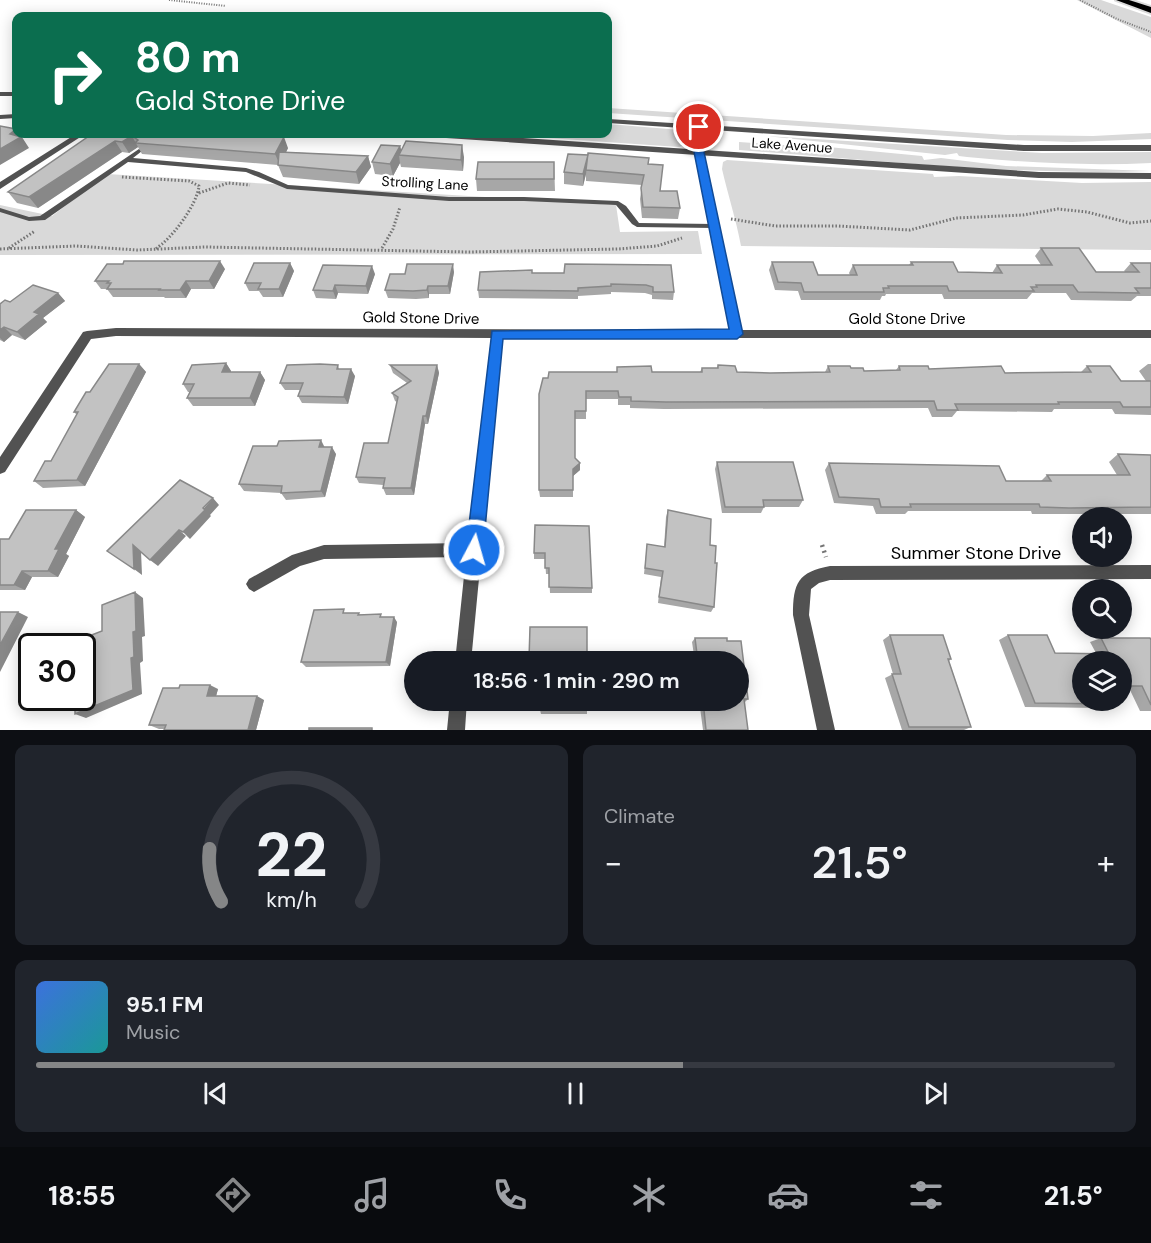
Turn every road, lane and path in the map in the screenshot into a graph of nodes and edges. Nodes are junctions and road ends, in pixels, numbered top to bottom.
1 (169, 0) edge
2 (1080, 0) edge
3 (1120, 0) edge
4 (1124, 0) edge
5 (226, 6) dead end
6 (1151, 9) edge
7 (1151, 32) edge
8 (612, 121) edge
9 (699, 127) junction
10 (75, 138) edge
11 (491, 138) edge
12 (1151, 148) edge
13 (139, 151) edge
14 (699, 152) junction
15 (128, 160) junction
16 (1151, 176) edge
17 (112, 179) dead end
18 (0, 186) edge
19 (0, 210) edge
20 (731, 219) dead end
21 (1151, 221) edge
22 (714, 226) junction
23 (40, 227) dead end
24 (688, 235) dead end
25 (386, 244) dead end
26 (17, 247) junction
27 (390, 248) junction
28 (3, 249) edge
29 (154, 249) junction
30 (497, 334) junction
31 (737, 334) junction
32 (1151, 334) edge
33 (0, 468) edge
34 (474, 550) junction
35 (1151, 572) edge
36 (254, 584) dead end
37 (464, 651) edge
38 (458, 711) edge
39 (456, 730) edge
40 (826, 730) edge

1 - 5 path
2 - 7 path
3 - 6 highway
4 - 6 highway
8 - 9 street, Lake Avenue
9 - 12 street, Lake Avenue
9 - 14 street
10 - 18 street
11 - 14 street, Lake Avenue
13 - 15 lane
14 - 16 street, Lake Avenue
14 - 22 street
15 - 19 lane
15 - 22 lane, Strolling Lane
17 - 29 path
20 - 21 path
22 - 31 street
23 - 26 path
24 - 27 path
25 - 27 path
26 - 28 path
26 - 29 path
27 - 29 path
30 - 31 street, Gold Stone Drive
30 - 33 street, Gold Stone Drive
30 - 34 street
31 - 32 street, Gold Stone Drive
34 - 36 street
34 - 37 street
35 - 40 street, Summer Stone Drive
38 - 39 street

